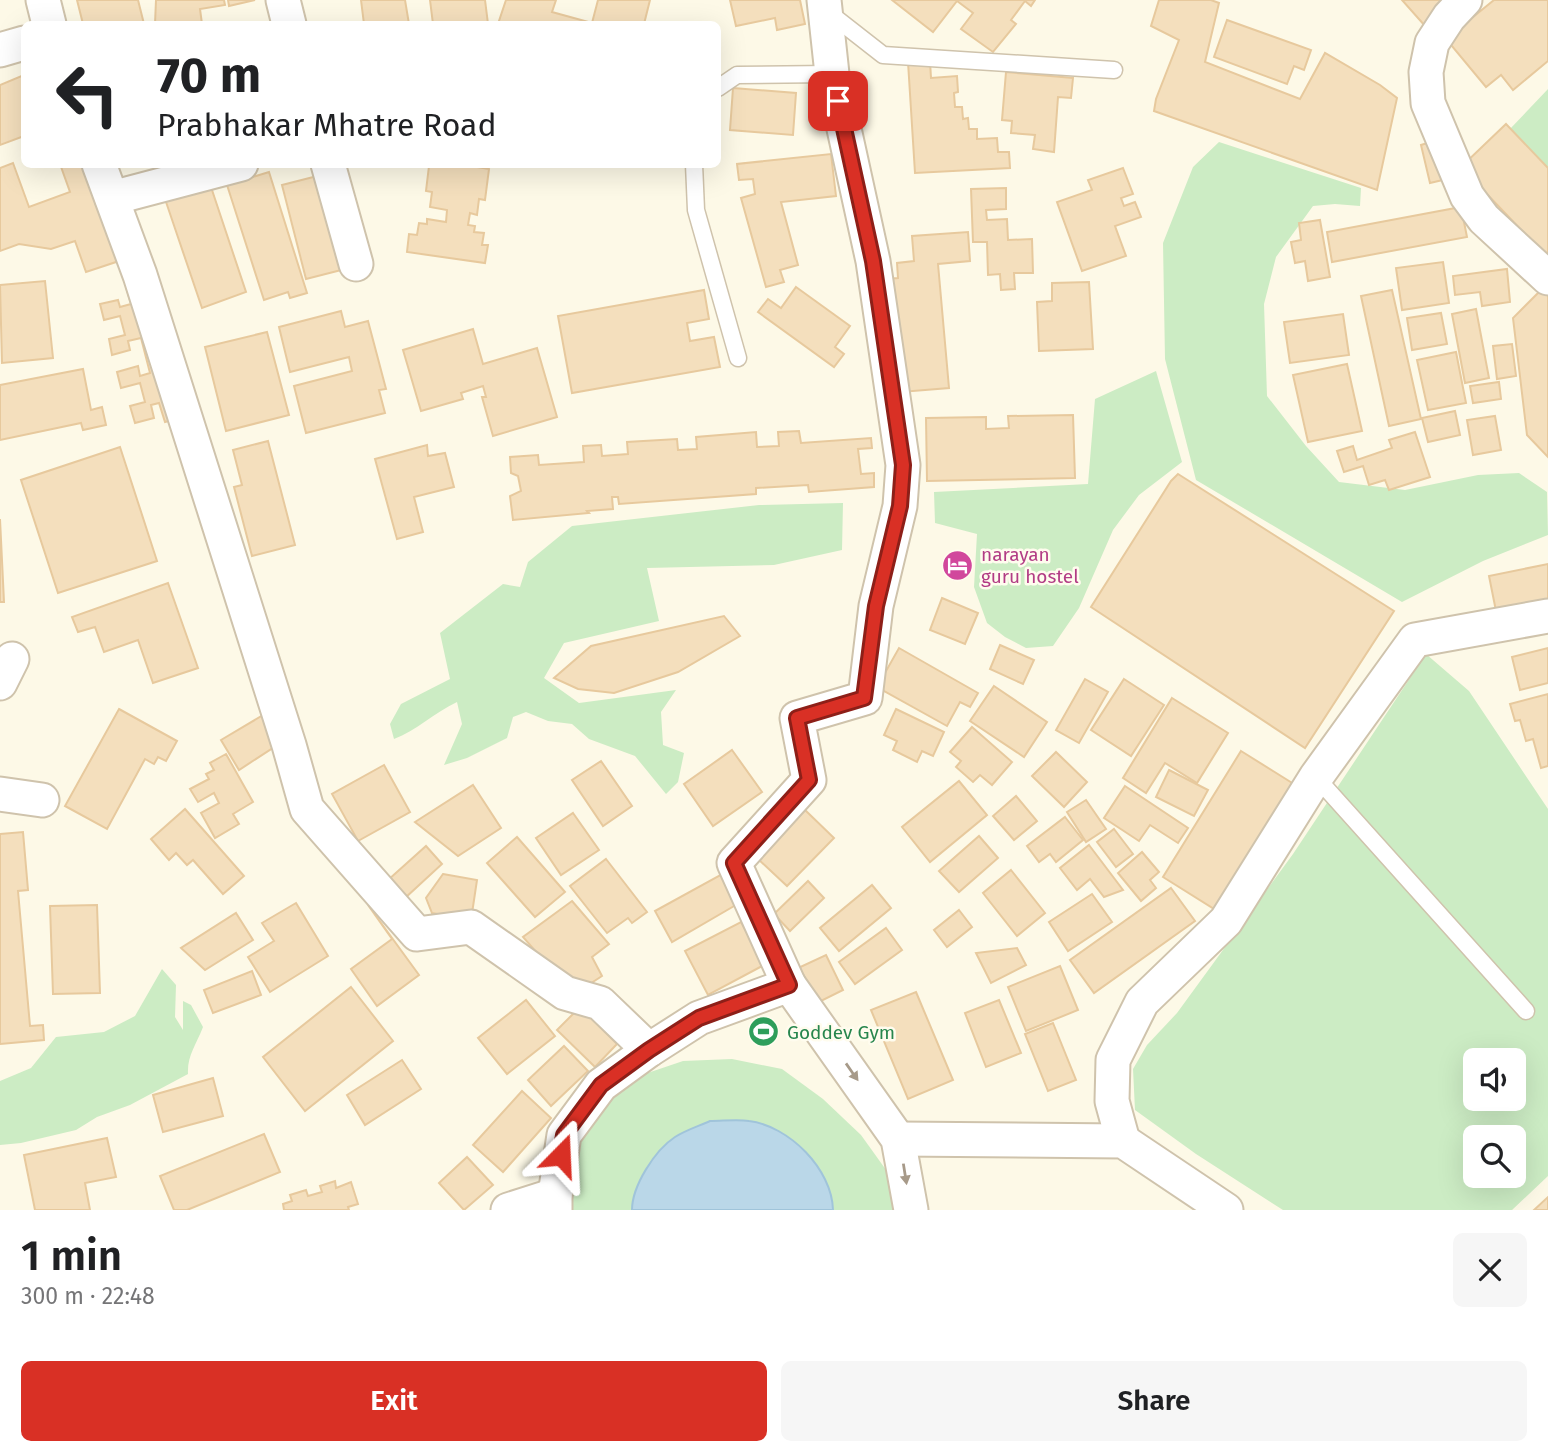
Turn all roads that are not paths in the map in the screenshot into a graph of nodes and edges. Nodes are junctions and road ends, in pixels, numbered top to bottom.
1 (43, 0) edge
2 (283, 0) edge
3 (1465, 0) edge
4 (825, 5) edge
5 (48, 21) edge
6 (288, 21) edge
7 (21, 44) edge
8 (0, 50) edge
9 (1114, 70) dead end
10 (832, 74) junction
11 (721, 86) edge
12 (100, 168) edge
13 (226, 168) edge
14 (329, 168) edge
15 (694, 168) edge
16 (111, 198) junction
17 (356, 264) dead end
18 (1548, 278) edge
19 (738, 358) dead end
20 (1548, 616) edge
21 (1316, 777) junction
22 (0, 794) edge
23 (42, 800) dead end
24 (789, 985) junction
25 (1525, 1012) dead end
26 (649, 1050) junction
27 (898, 1139) junction
28 (1123, 1141) junction
29 (555, 1202) edge
30 (508, 1210) edge
31 (911, 1210) edge
32 (1226, 1210) edge

1 - 5 street
2 - 6 street
3 - 18 street
4 - 9 lane
4 - 10 street
7 - 8 street
10 - 11 lane
10 - 24 street
12 - 16 street
13 - 16 street
14 - 17 street
15 - 19 lane
16 - 26 street
20 - 21 street
21 - 25 lane
21 - 28 street
22 - 23 street
24 - 26 street
24 -> 27 street
26 - 29 street
27 - 28 street
27 -> 31 street
28 - 32 street
29 - 30 street

